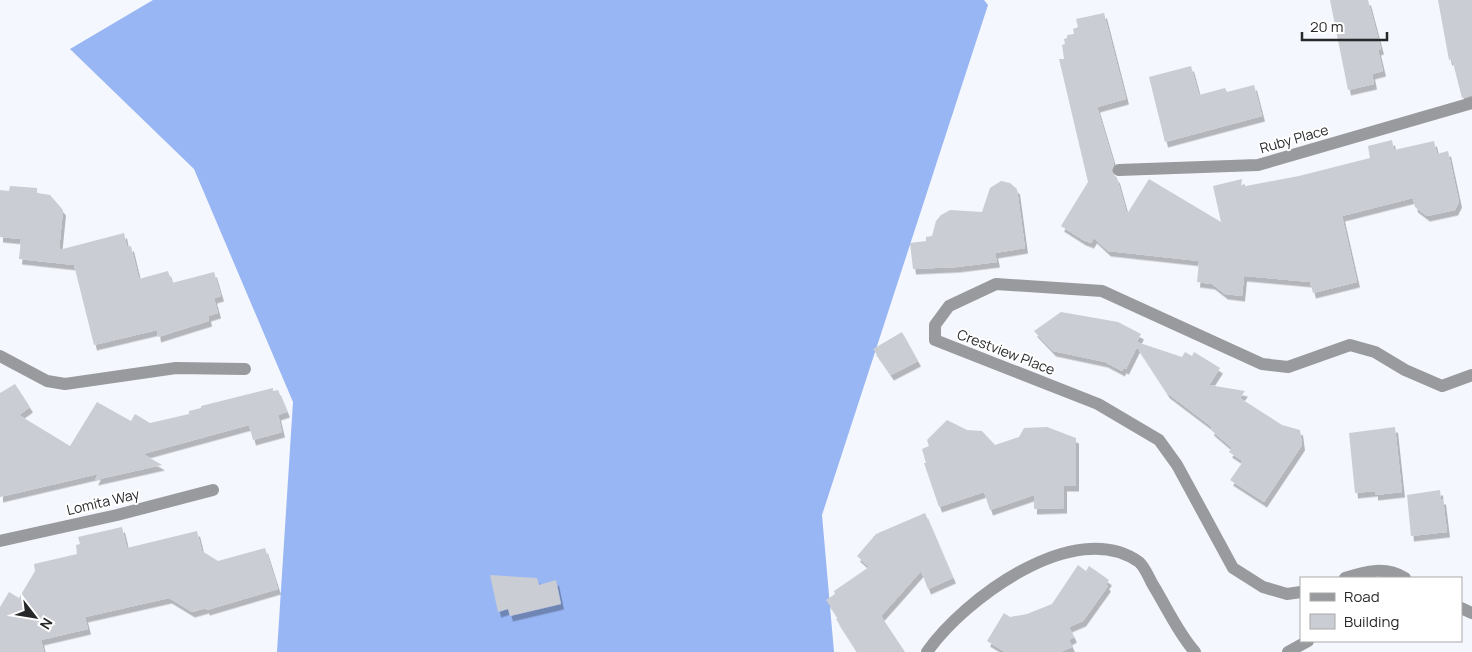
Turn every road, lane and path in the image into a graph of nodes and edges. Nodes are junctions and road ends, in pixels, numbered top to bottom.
1 (1472, 103) edge
2 (1119, 170) dead end
3 (0, 356) edge
4 (245, 369) dead end
5 (1472, 375) edge
6 (213, 490) dead end
7 (0, 541) edge
8 (1348, 577) edge
9 (1403, 577) edge
10 (1300, 592) edge
11 (1306, 642) edge
12 (927, 652) edge
13 (1195, 652) edge
14 (1288, 652) edge

1 - 2 street, Ruby Place
3 - 4 street
5 - 10 street, Crestview Place
6 - 7 street, Lomita Way
8 - 9 street
11 - 14 street
12 - 13 street

